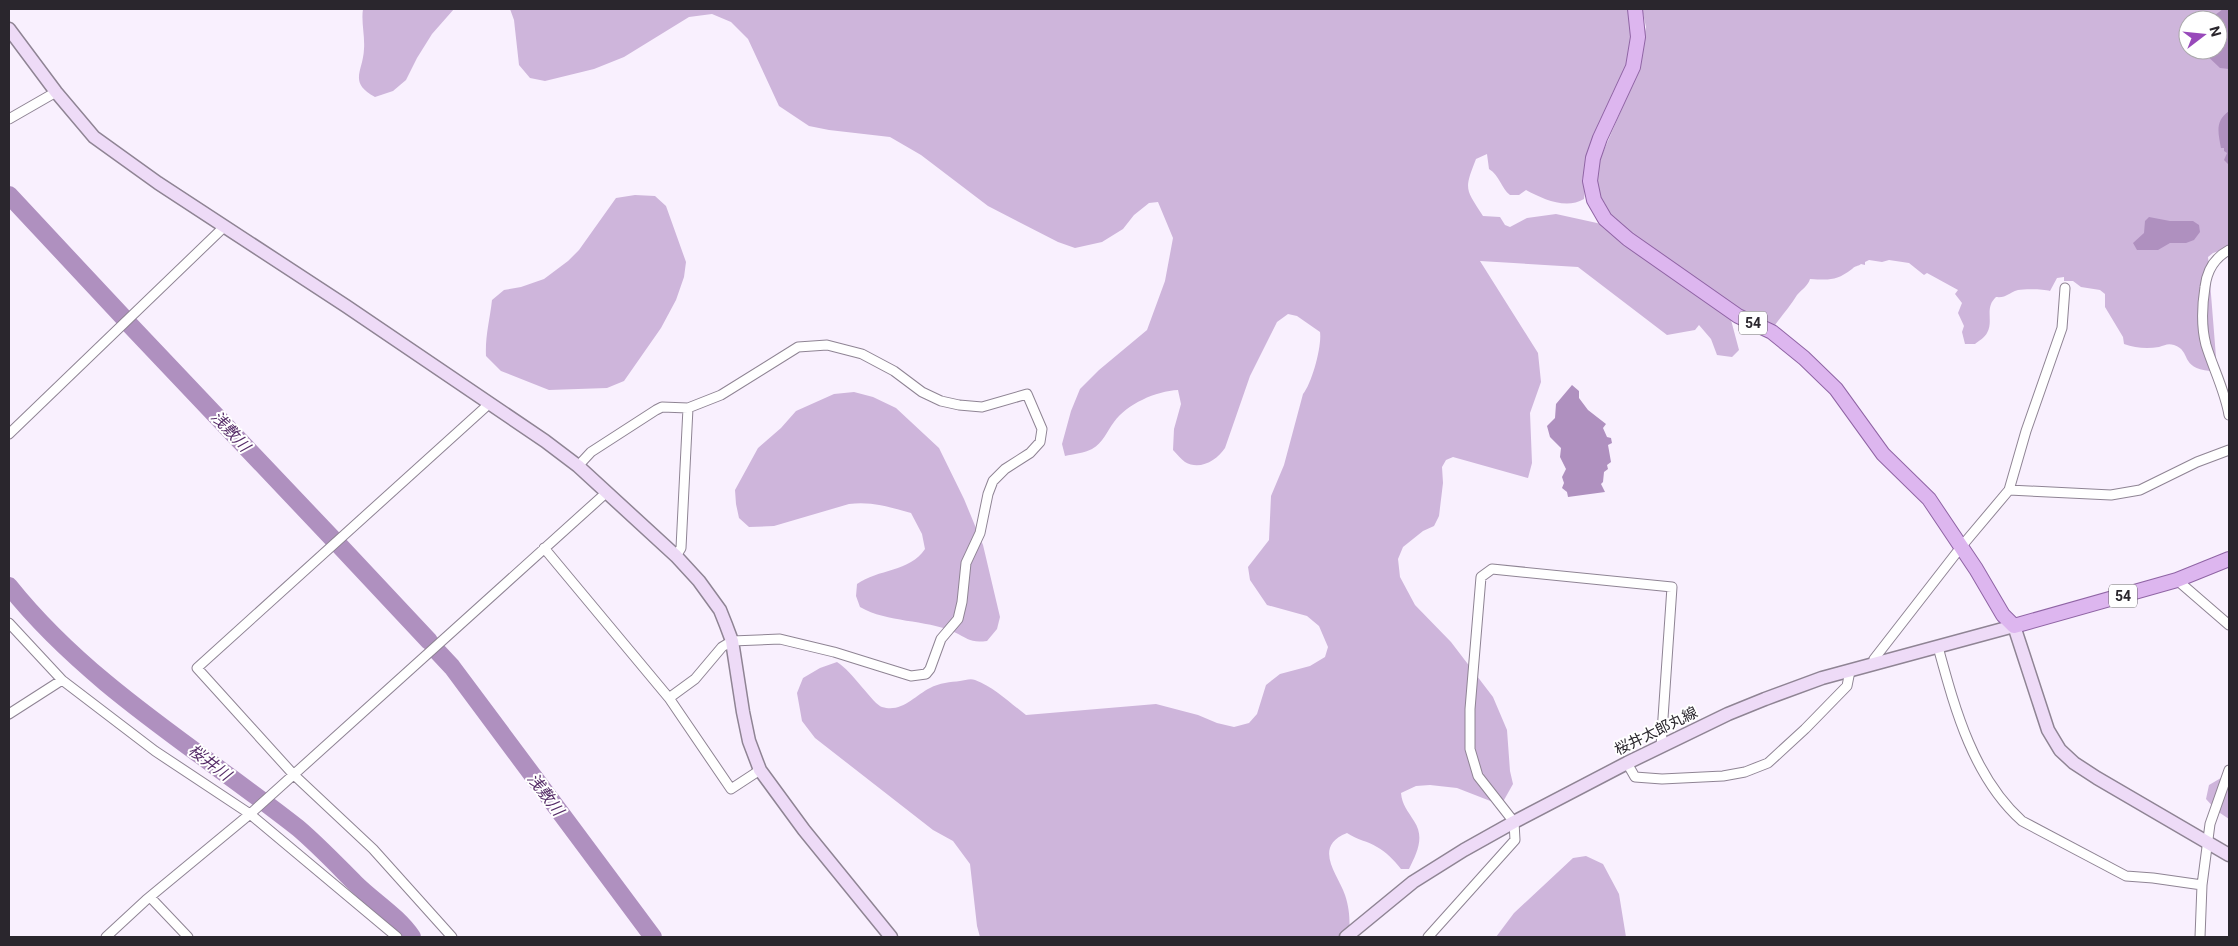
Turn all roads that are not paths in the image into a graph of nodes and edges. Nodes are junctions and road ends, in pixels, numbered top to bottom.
1 (1635, 9) edge
2 (9, 29) edge
3 (56, 92) junction
4 (9, 118) edge
5 (225, 226) junction
6 (2229, 250) edge
7 (2065, 288) dead end
8 (490, 403) junction
9 (688, 408) junction
10 (2229, 415) edge
11 (9, 434) edge
12 (2229, 450) edge
13 (578, 466) junction
14 (2009, 490) junction
15 (607, 492) junction
16 (1961, 547) junction
17 (544, 548) junction
18 (676, 556) junction
19 (2229, 559) edge
20 (2177, 580) junction
21 (9, 623) edge
22 (2229, 624) edge
23 (2014, 626) junction
24 (732, 641) junction
25 (1938, 647) junction
26 (1875, 664) junction
27 (1850, 671) junction
28 (62, 680) junction
29 (669, 698) junction
30 (9, 714) edge
31 (1661, 747) junction
32 (1627, 763) junction
33 (760, 770) junction
34 (2229, 770) edge
35 (294, 774) junction
36 (250, 814) junction
37 (1514, 822) junction
38 (2207, 844) junction
39 (2229, 855) edge
40 (2202, 885) junction
41 (150, 897) junction
42 (107, 937) edge
43 (188, 937) edge
44 (397, 937) edge
45 (452, 937) edge
46 (891, 937) edge
47 (1346, 937) edge
48 (1428, 937) edge
49 (2200, 937) edge

1 - 16 main road, 54
2 - 3 street
3 - 4 street
3 - 5 street
5 - 8 street
5 - 11 street
6 - 10 street
7 - 14 street
8 - 13 street
8 - 35 street
9 - 13 street
9 - 18 street
9 - 24 street
12 - 14 street
13 - 15 street
14 - 16 street
15 - 17 street
15 - 18 street
16 - 23 main road, 54
16 - 26 street
17 - 29 street
17 - 35 street
18 - 24 street
19 - 20 main road, 54
20 - 22 street
20 - 23 main road, 54
21 - 28 street
23 - 25 street, 桜井太郎丸線
23 - 38 street
24 - 29 street
24 - 33 street
25 - 26 street, 桜井太郎丸線
25 - 40 street
26 - 27 street, 桜井太郎丸線
27 - 31 street, 桜井太郎丸線
27 - 32 street
28 - 30 street
28 - 36 street
29 - 33 street
31 - 32 street, 桜井太郎丸線
31 - 37 street
32 - 37 street, 桜井太郎丸線
33 - 46 street
34 - 38 street
35 - 36 street
35 - 45 street
36 - 41 street
36 - 44 street
37 - 47 street, 桜井太郎丸線
37 - 48 street
38 - 39 street
38 - 40 street
40 - 49 street
41 - 42 street
41 - 43 street

